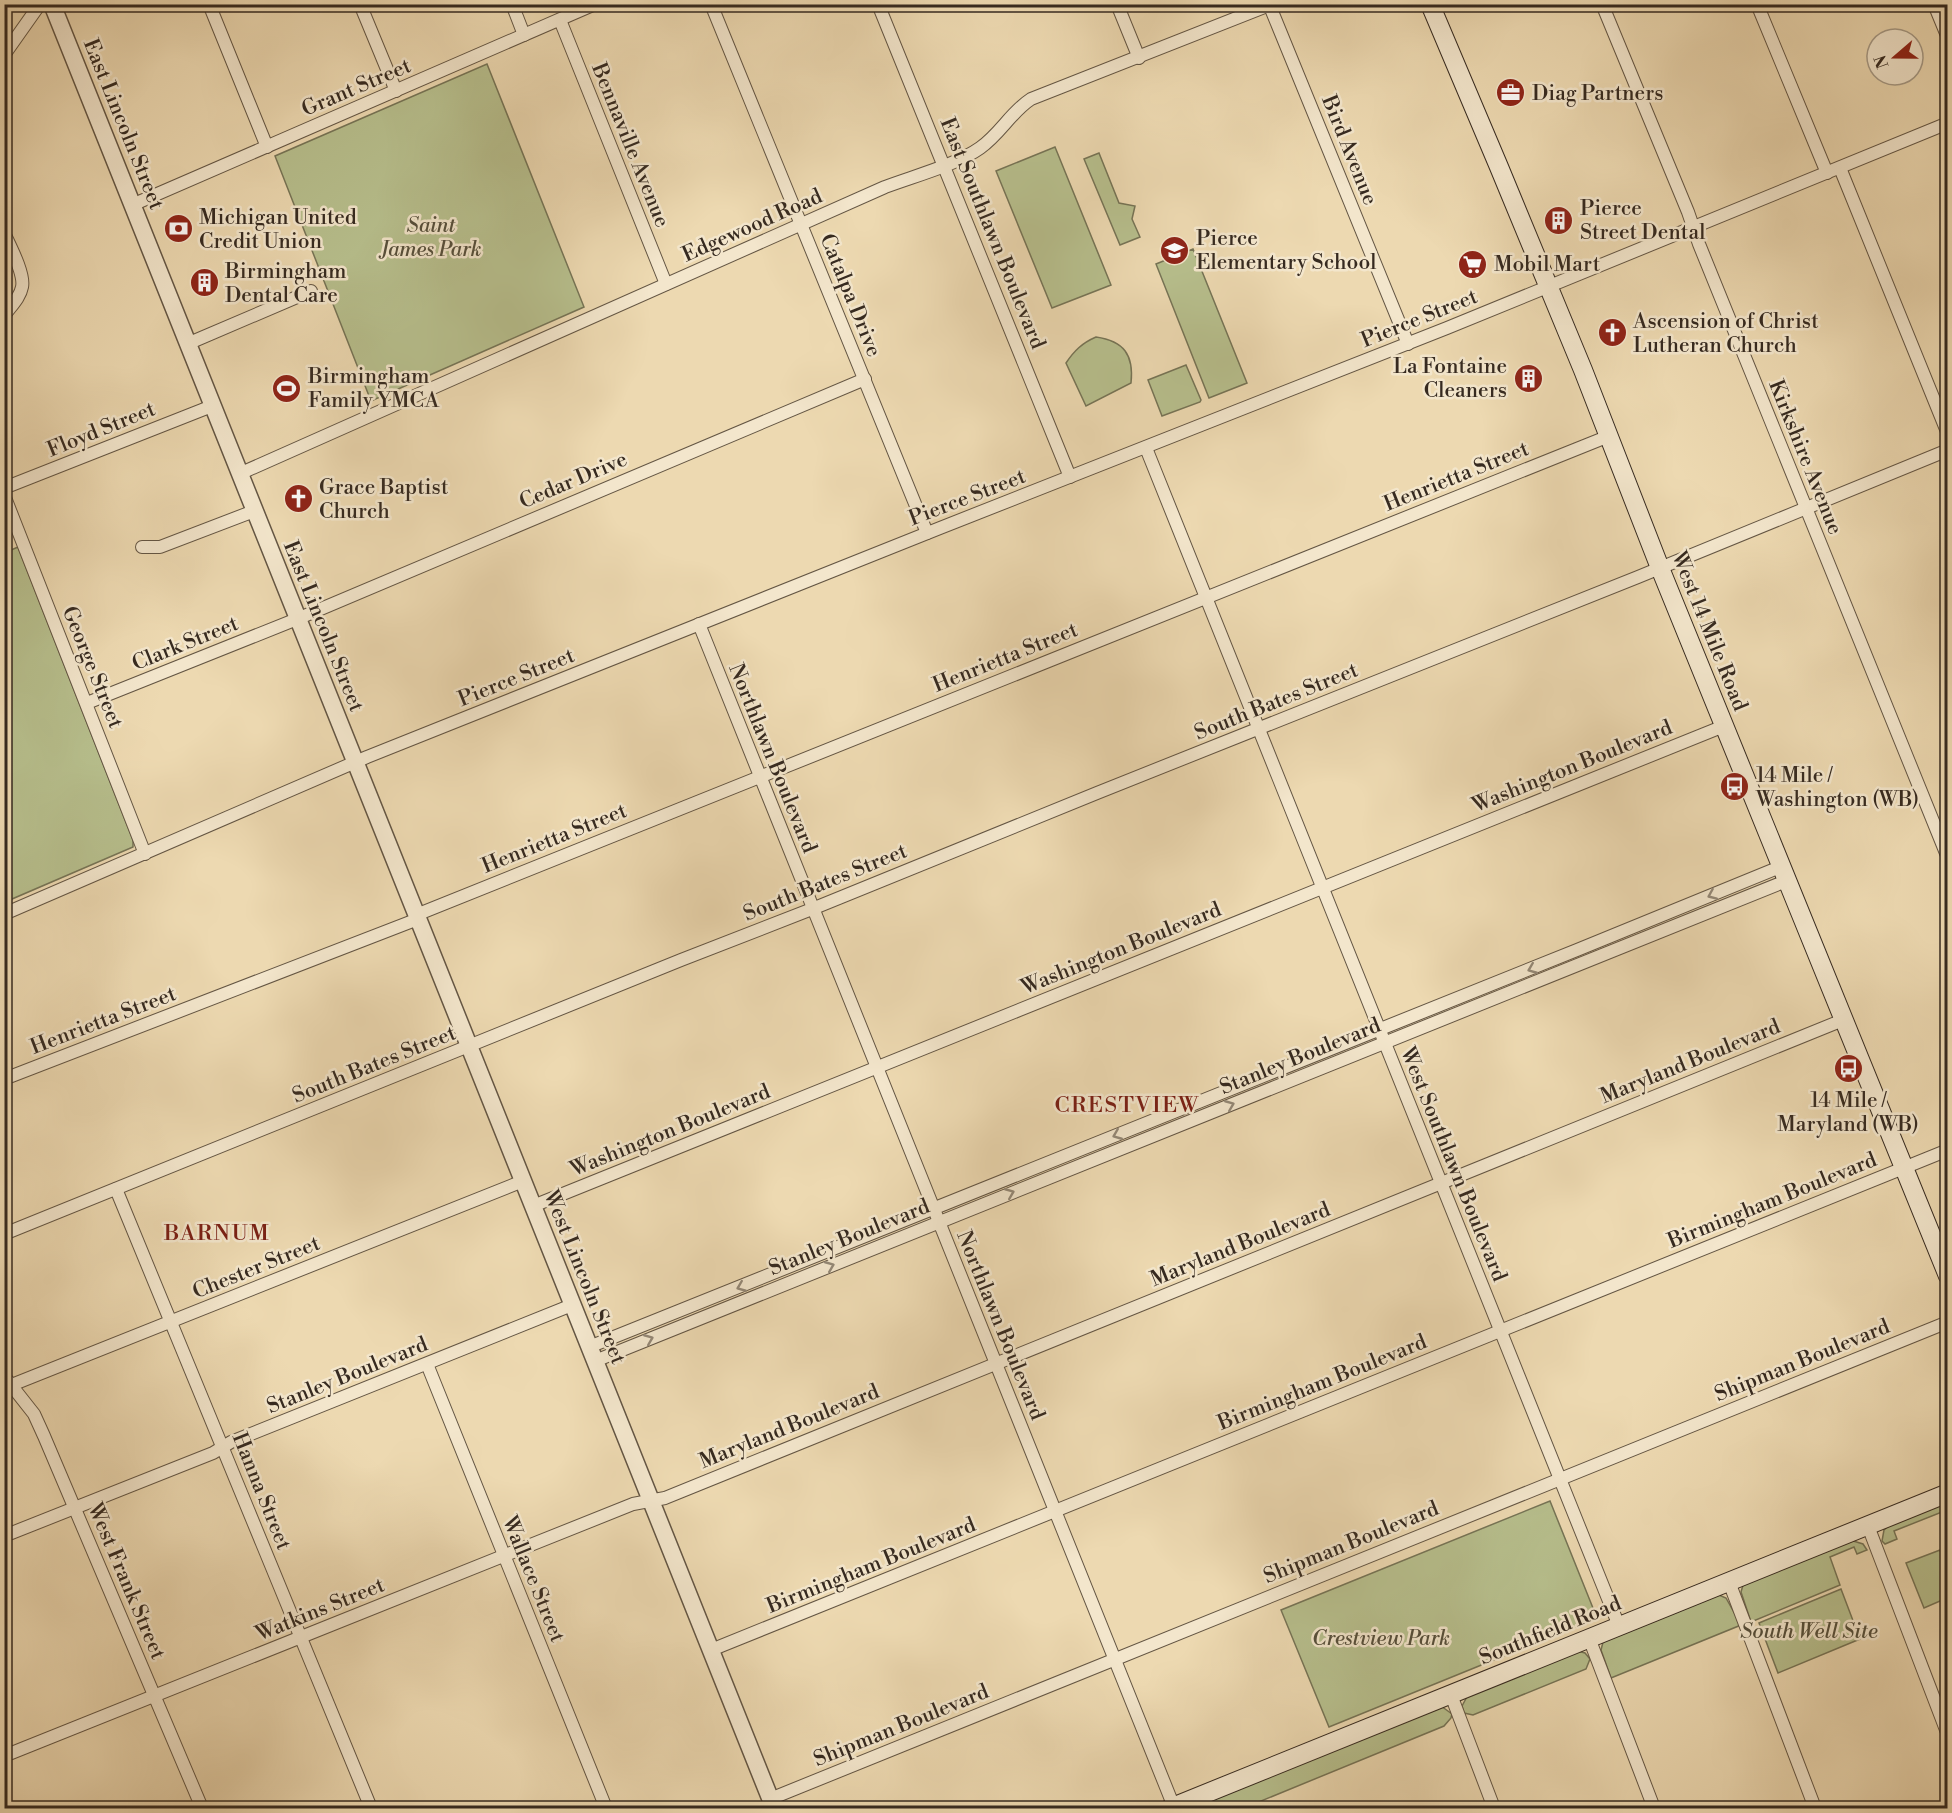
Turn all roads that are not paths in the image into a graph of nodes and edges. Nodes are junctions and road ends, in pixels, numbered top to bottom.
1 (40, 4) edge
2 (52, 4) edge
3 (209, 4) edge
4 (360, 4) edge
5 (512, 4) edge
6 (595, 4) edge
7 (711, 4) edge
8 (878, 4) edge
9 (1117, 4) edge
10 (1430, 4) edge
11 (1602, 4) edge
12 (1757, 4) edge
13 (1934, 4) edge
14 (1270, 5) edge
15 (560, 20) junction
16 (524, 35) junction
17 (1947, 38) edge
18 (4, 55) edge
19 (1139, 58) junction
20 (396, 91) junction
21 (1947, 123) edge
22 (267, 147) junction
23 (944, 165) junction
24 (1840, 168) junction
25 (1827, 173) junction
26 (132, 206) junction
27 (801, 225) junction
28 (1694, 227) junction
29 (4, 233) edge
30 (666, 284) junction
31 (1549, 287) junction
32 (312, 291) dead end
33 (4, 316) edge
34 (187, 344) junction
35 (1408, 344) junction
36 (865, 379) junction
37 (212, 406) junction
38 (1947, 434) edge
39 (1608, 436) junction
40 (1146, 448) junction
41 (1947, 450) edge
42 (239, 474) junction
43 (1070, 477) junction
44 (4, 488) edge
45 (4, 495) edge
46 (1806, 509) junction
47 (254, 511) junction
48 (927, 533) junction
49 (142, 547) dead end
50 (1660, 568) junction
51 (1206, 598) junction
52 (297, 619) junction
53 (699, 624) junction
54 (87, 704) junction
55 (1724, 726) junction
56 (1258, 729) junction
57 (355, 762) junction
58 (759, 777) junction
59 (145, 854) junction
60 (1947, 858) edge
61 (1783, 874) junction
62 (1323, 888) junction
63 (813, 909) junction
64 (4, 914) edge
65 (417, 917) junction
66 (1577, 951) junction
67 (1582, 963) junction
68 (1843, 1020) junction
69 (1380, 1029) junction
70 (1385, 1043) junction
71 (469, 1047) junction
72 (876, 1068) junction
73 (4, 1079) edge
74 (1149, 1122) junction
75 (1154, 1135) junction
76 (1947, 1150) edge
77 (1903, 1168) junction
78 (522, 1181) junction
79 (1441, 1183) junction
80 (116, 1189) junction
81 (532, 1206) junction
82 (933, 1210) junction
83 (938, 1222) junction
84 (4, 1234) edge
85 (778, 1272) junction
86 (1947, 1276) edge
87 (784, 1285) junction
88 (572, 1305) junction
89 (171, 1322) junction
90 (1947, 1322) edge
91 (1500, 1331) junction
92 (592, 1354) junction
93 (427, 1364) junction
94 (995, 1364) junction
95 (7, 1383) edge
96 (223, 1447) junction
97 (1560, 1479) junction
98 (1947, 1493) edge
99 (650, 1500) junction
100 (74, 1507) junction
101 (1055, 1512) junction
102 (1868, 1526) junction
103 (4, 1536) edge
104 (504, 1557) junction
105 (1729, 1582) junction
106 (1619, 1626) junction
107 (301, 1638) junction
108 (1589, 1638) junction
109 (711, 1650) junction
110 (1114, 1660) junction
111 (154, 1695) junction
112 (1451, 1695) junction
113 (1947, 1735) edge
114 (4, 1756) edge
115 (772, 1804) edge
116 (1180, 1806) edge
117 (202, 1809) edge
118 (371, 1809) edge
119 (606, 1809) edge
120 (1494, 1809) edge
121 (1654, 1809) edge
122 (1815, 1809) edge

1 - 18 street
2 - 26 street, East Lincoln Street
3 - 22 street
4 - 20 street
5 - 16 street
6 - 15 street, Grant Street
7 - 27 street, Catalpa Drive
8 - 23 street, East Southlawn Boulevard
9 - 19 street
10 - 31 main road, West 14 Mile Road
11 - 28 street, Kirkshire Avenue
12 - 25 street
13 - 17 street
14 - 19 street, Edgewood Road
14 - 35 street, Bird Avenue
15 - 16 street, Grant Street
15 - 30 street, Bennaville Avenue
16 - 20 street, Grant Street
19 - 23 street, Edgewood Road
20 - 22 street, Grant Street
21 - 24 street, Pierce Street
22 - 26 street, Grant Street
23 - 27 street, Edgewood Road
23 - 43 street, East Southlawn Boulevard
24 - 25 street, Pierce Street
24 - 38 street
25 - 28 street, Pierce Street
26 - 34 street, East Lincoln Street
27 - 30 street, Edgewood Road
27 - 36 street, Catalpa Drive
28 - 31 street, Pierce Street
28 - 46 street, Kirkshire Avenue
29 - 33 street
30 - 42 street, Edgewood Road
31 - 35 street, Pierce Street
31 - 39 main road, West 14 Mile Road
32 - 34 street
34 - 37 street, East Lincoln Street
35 - 40 street, Pierce Street
36 - 48 street, Catalpa Drive
36 - 52 street, Cedar Drive
37 - 42 street, East Lincoln Street
37 - 44 street, Floyd Street
39 - 50 main road, West 14 Mile Road
39 - 51 street, Henrietta Street
40 - 43 street, Pierce Street
40 - 51 street, West Southlawn Boulevard
41 - 46 street, South Bates Street
42 - 47 street, East Lincoln Street
43 - 48 street, Pierce Street
45 - 54 street, George Street
46 - 50 street, South Bates Street
46 - 60 street, Kirkshire Avenue
47 - 49 street
47 - 52 street, East Lincoln Street
48 - 53 street, Pierce Street
50 - 55 main road, West 14 Mile Road
50 - 56 street, South Bates Street
51 - 56 street, West Southlawn Boulevard
51 - 58 street, Henrietta Street
52 - 54 street, Clark Street
52 - 57 street, East Lincoln Street
53 - 57 street, Pierce Street
53 - 58 street, Northlawn Boulevard
54 - 59 street, George Street
55 - 61 main road, West 14 Mile Road
55 - 62 street, Washington Boulevard
56 - 62 street, West Southlawn Boulevard
56 - 63 street, South Bates Street
57 - 59 street, Pierce Street
57 - 65 street, West Lincoln Street
58 - 63 street, Northlawn Boulevard
58 - 65 street, Henrietta Street
59 - 64 street, Pierce Street
61 -> 66 street, Stanley Boulevard
61 - 67 street, Stanley Boulevard
61 - 68 main road, West 14 Mile Road
62 - 69 street, West Southlawn Boulevard
62 - 72 street, Washington Boulevard
63 - 71 street, South Bates Street
63 - 72 street, Northlawn Boulevard
65 - 71 street, West Lincoln Street
65 - 73 street, Henrietta Street
66 - 67 street
66 -> 69 street, Stanley Boulevard
67 - 70 street, Stanley Boulevard
68 - 77 main road, West 14 Mile Road
68 - 79 street, Maryland Boulevard
69 - 70 street, West Southlawn Boulevard
69 - 74 street, Stanley Boulevard
75 -> 70 street, Stanley Boulevard
70 - 79 street, West Southlawn Boulevard
71 - 78 street, West Lincoln Street
71 - 80 street, South Bates Street
72 - 81 street, Washington Boulevard
72 - 82 street, Northlawn Boulevard
74 - 75 street
74 -> 82 street, Stanley Boulevard
83 -> 75 street, Stanley Boulevard
76 - 77 street, Birmingham Boulevard
77 - 86 main road, West 14 Mile Road
77 - 91 street, Birmingham Boulevard
78 - 81 street, West Lincoln Street
78 - 89 street, Chester Street
79 - 91 street, West Southlawn Boulevard
79 - 94 street, Maryland Boulevard
80 - 84 street, South Bates Street
80 - 89 street, Hanna Street
81 - 88 street, West Lincoln Street
82 - 83 street, Northlawn Boulevard
82 - 85 street, Stanley Boulevard
87 -> 83 street, Stanley Boulevard
83 - 94 street, Northlawn Boulevard
85 - 87 street
85 -> 92 street, Stanley Boulevard
92 -> 87 street, Stanley Boulevard
88 - 92 street, West Lincoln Street
88 - 93 street, Stanley Boulevard
89 - 95 street, Chester Street
89 - 96 street, Hanna Street
90 - 97 street, Shipman Boulevard
91 - 97 street, West Southlawn Boulevard
91 - 101 street, Birmingham Boulevard
92 - 99 street, West Lincoln Street
93 - 96 street, Stanley Boulevard
93 - 104 street, Wallace Street
94 - 99 street, Maryland Boulevard
94 - 101 street, Northlawn Boulevard
95 - 100 street, West Frank Street
96 - 100 street, Stanley Boulevard
96 - 107 street, Hanna Street
97 - 106 street, West Southlawn Boulevard
97 - 110 street, Shipman Boulevard
98 - 102 main road, Southfield Road
99 - 104 street, Watkins Street
99 - 109 street, West Lincoln Street
100 - 103 street, Stanley Boulevard
100 - 111 street, West Frank Street
101 - 109 street, Birmingham Boulevard
101 - 110 street, Northlawn Boulevard
102 - 105 main road, Southfield Road
102 - 113 street
104 - 107 street, Watkins Street
104 - 119 street, Wallace Street
105 - 106 main road, Southfield Road
105 - 122 street
106 - 108 main road, Southfield Road
107 - 111 street, Watkins Street
107 - 118 street, Hanna Street
108 - 112 main road, Southfield Road
108 - 121 street
109 - 115 street, West Lincoln Street
110 - 115 street, Shipman Boulevard
110 - 116 street, Northlawn Boulevard
111 - 114 street, Watkins Street
111 - 117 street, West Frank Street
112 - 116 main road, Southfield Road
112 - 120 street

